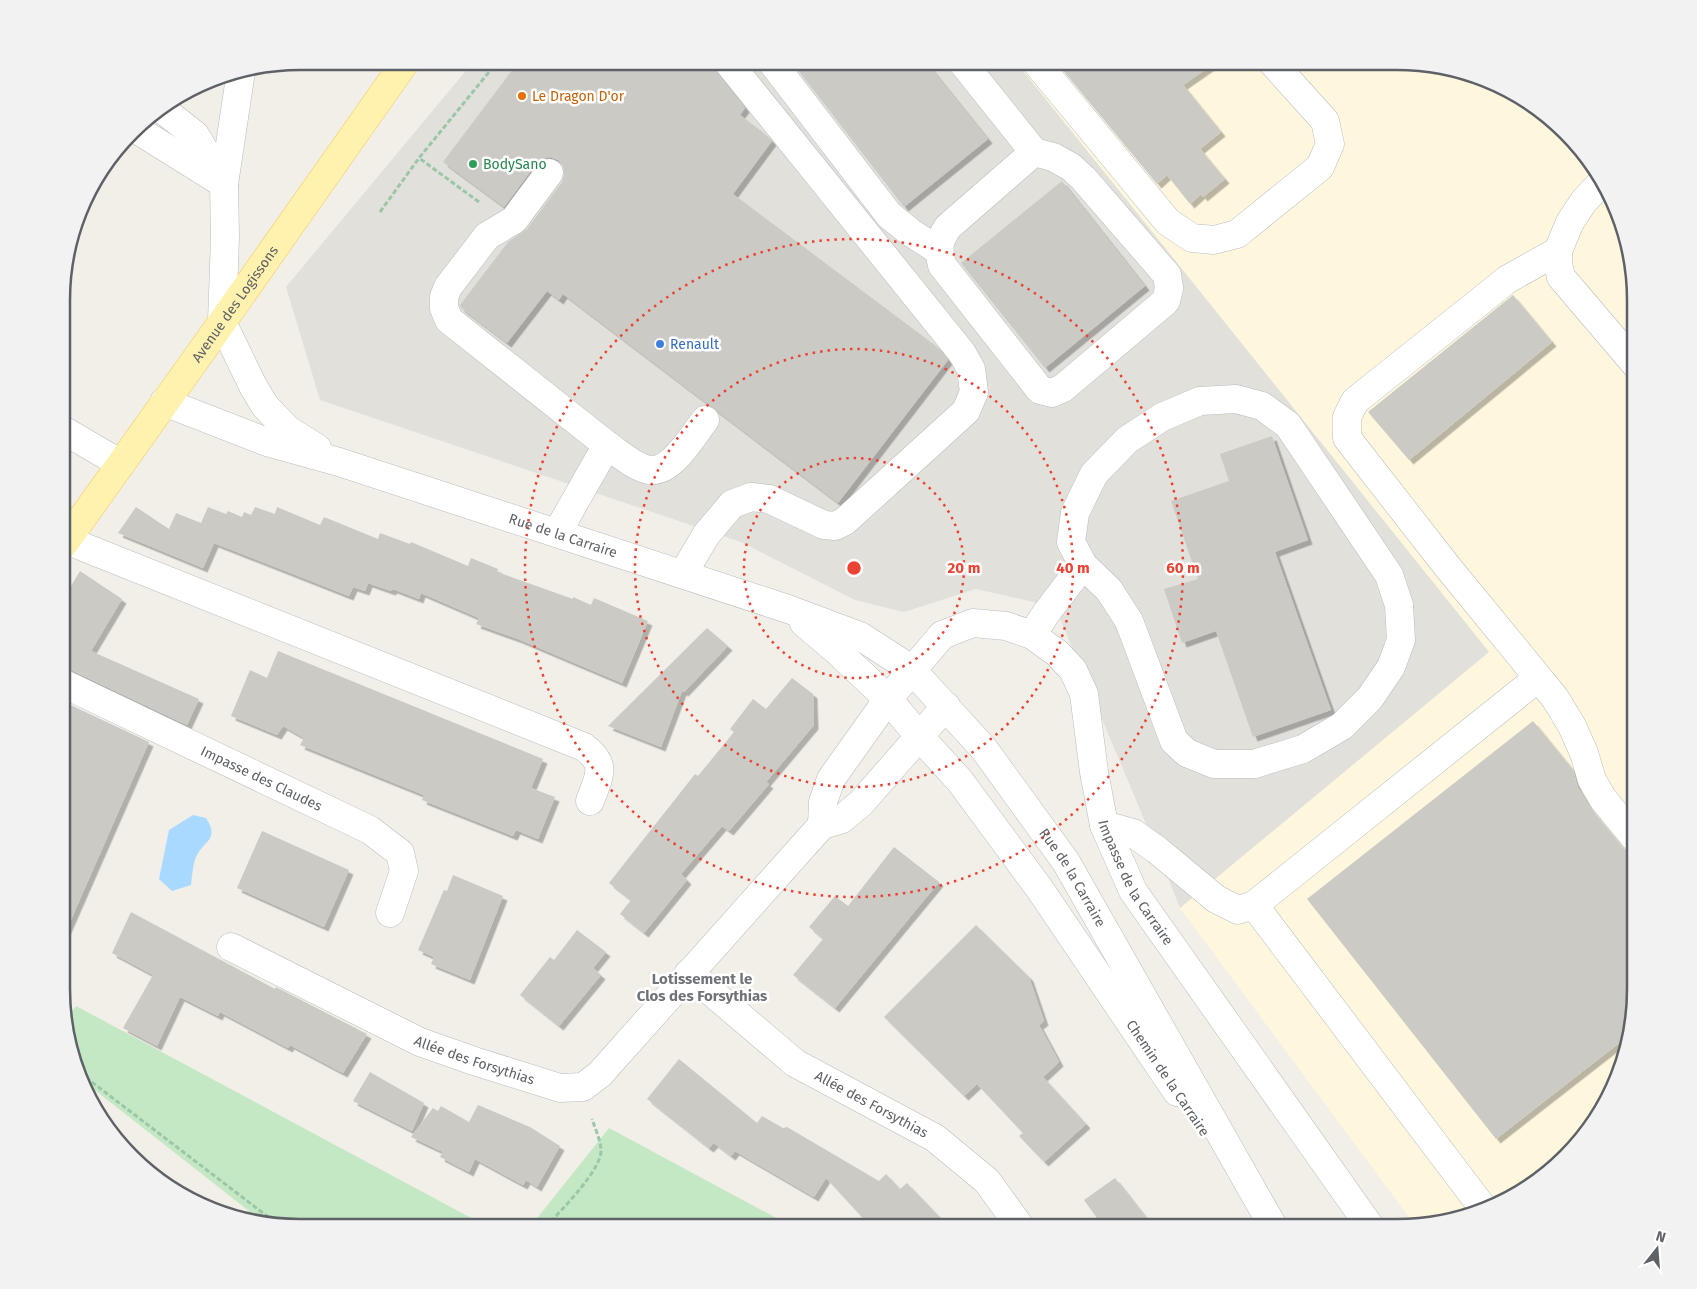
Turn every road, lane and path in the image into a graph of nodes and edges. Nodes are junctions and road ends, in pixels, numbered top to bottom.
1 (400, 70) edge
2 (491, 70) edge
3 (733, 70) edge
4 (777, 70) edge
5 (968, 70) edge
6 (1043, 70) edge
7 (1279, 70) edge
8 (240, 78) edge
9 (167, 113) edge
10 (142, 133) edge
11 (1034, 152) junction
12 (419, 158) junction
13 (549, 173) dead end
14 (224, 184) junction
15 (1597, 187) edge
16 (486, 208) dead end
17 (380, 212) dead end
18 (938, 250) junction
19 (1558, 251) junction
20 (222, 322) junction
21 (1627, 354) edge
22 (164, 402) junction
23 (705, 420) dead end
24 (70, 434) edge
25 (607, 445) junction
26 (339, 462) junction
27 (121, 464) junction
28 (557, 533) junction
29 (70, 535) edge
30 (70, 545) edge
31 (1083, 565) junction
32 (683, 574) junction
33 (788, 609) junction
34 (1032, 634) junction
35 (911, 669) junction
36 (1538, 678) junction
37 (70, 687) edge
38 (888, 699) junction
39 (946, 706) junction
40 (919, 736) junction
41 (590, 801) dead end
42 (822, 825) junction
43 (1104, 825) junction
44 (1627, 828) edge
45 (1254, 905) junction
46 (390, 913) dead end
47 (1066, 929) joint
48 (231, 947) dead end
49 (688, 973) junction
50 (87, 1078) edge
51 (583, 1087) junction
52 (1480, 1204) edge
53 (268, 1217) edge
54 (553, 1219) edge
55 (1014, 1219) edge
56 (1264, 1219) edge
57 (1269, 1219) edge
58 (1365, 1219) edge

1 - 20 main road, Avenue des Logissons
2 - 12 path
3 - 32 street
4 - 18 street
5 - 11 street
6 - 7 street
8 - 14 street
9 - 14 street
10 - 14 street
11 - 18 street
11 - 18 street
12 - 16 path
12 - 17 path
13 - 25 street
14 - 20 street
15 - 19 street
19 - 21 street
19 - 36 street
20 - 22 main road, Avenue des Logissons
20 - 26 street, Rue de la Carraire
22 - 26 street, Rue de la Carraire
22 - 27 main road, Avenue des Logissons
23 - 25 street
24 - 27 street
25 - 28 street
26 - 28 street, Rue de la Carraire
27 - 29 main road, Avenue des Logissons
28 - 32 street, Rue de la Carraire
30 - 41 street
31 - 31 street
31 - 34 street
32 - 33 street, Rue de la Carraire
33 - 35 street, Rue de la Carraire
33 - 38 street, Rue de la Carraire
34 - 35 street, Impasse de la Carraire
34 - 43 street, Impasse de la Carraire
35 - 38 street, Impasse de la Carraire
35 - 39 street, Rue de la Carraire
36 - 44 street
36 - 45 street
37 - 46 street, Impasse des Claudes
38 - 40 street, Rue de la Carraire
38 - 42 street
39 - 40 street
39 - 57 street, Rue de la Carraire
40 - 42 street
40 - 47 street, Rue de la Carraire
42 - 49 street
43 - 45 street
43 - 58 street, Impasse de la Carraire
45 - 52 street
47 - 56 street, Chemin de la Carraire
48 - 51 street, Allée des Forsythias
49 - 51 street
49 - 55 street, Allée des Forsythias
50 - 53 path
51 - 54 path

